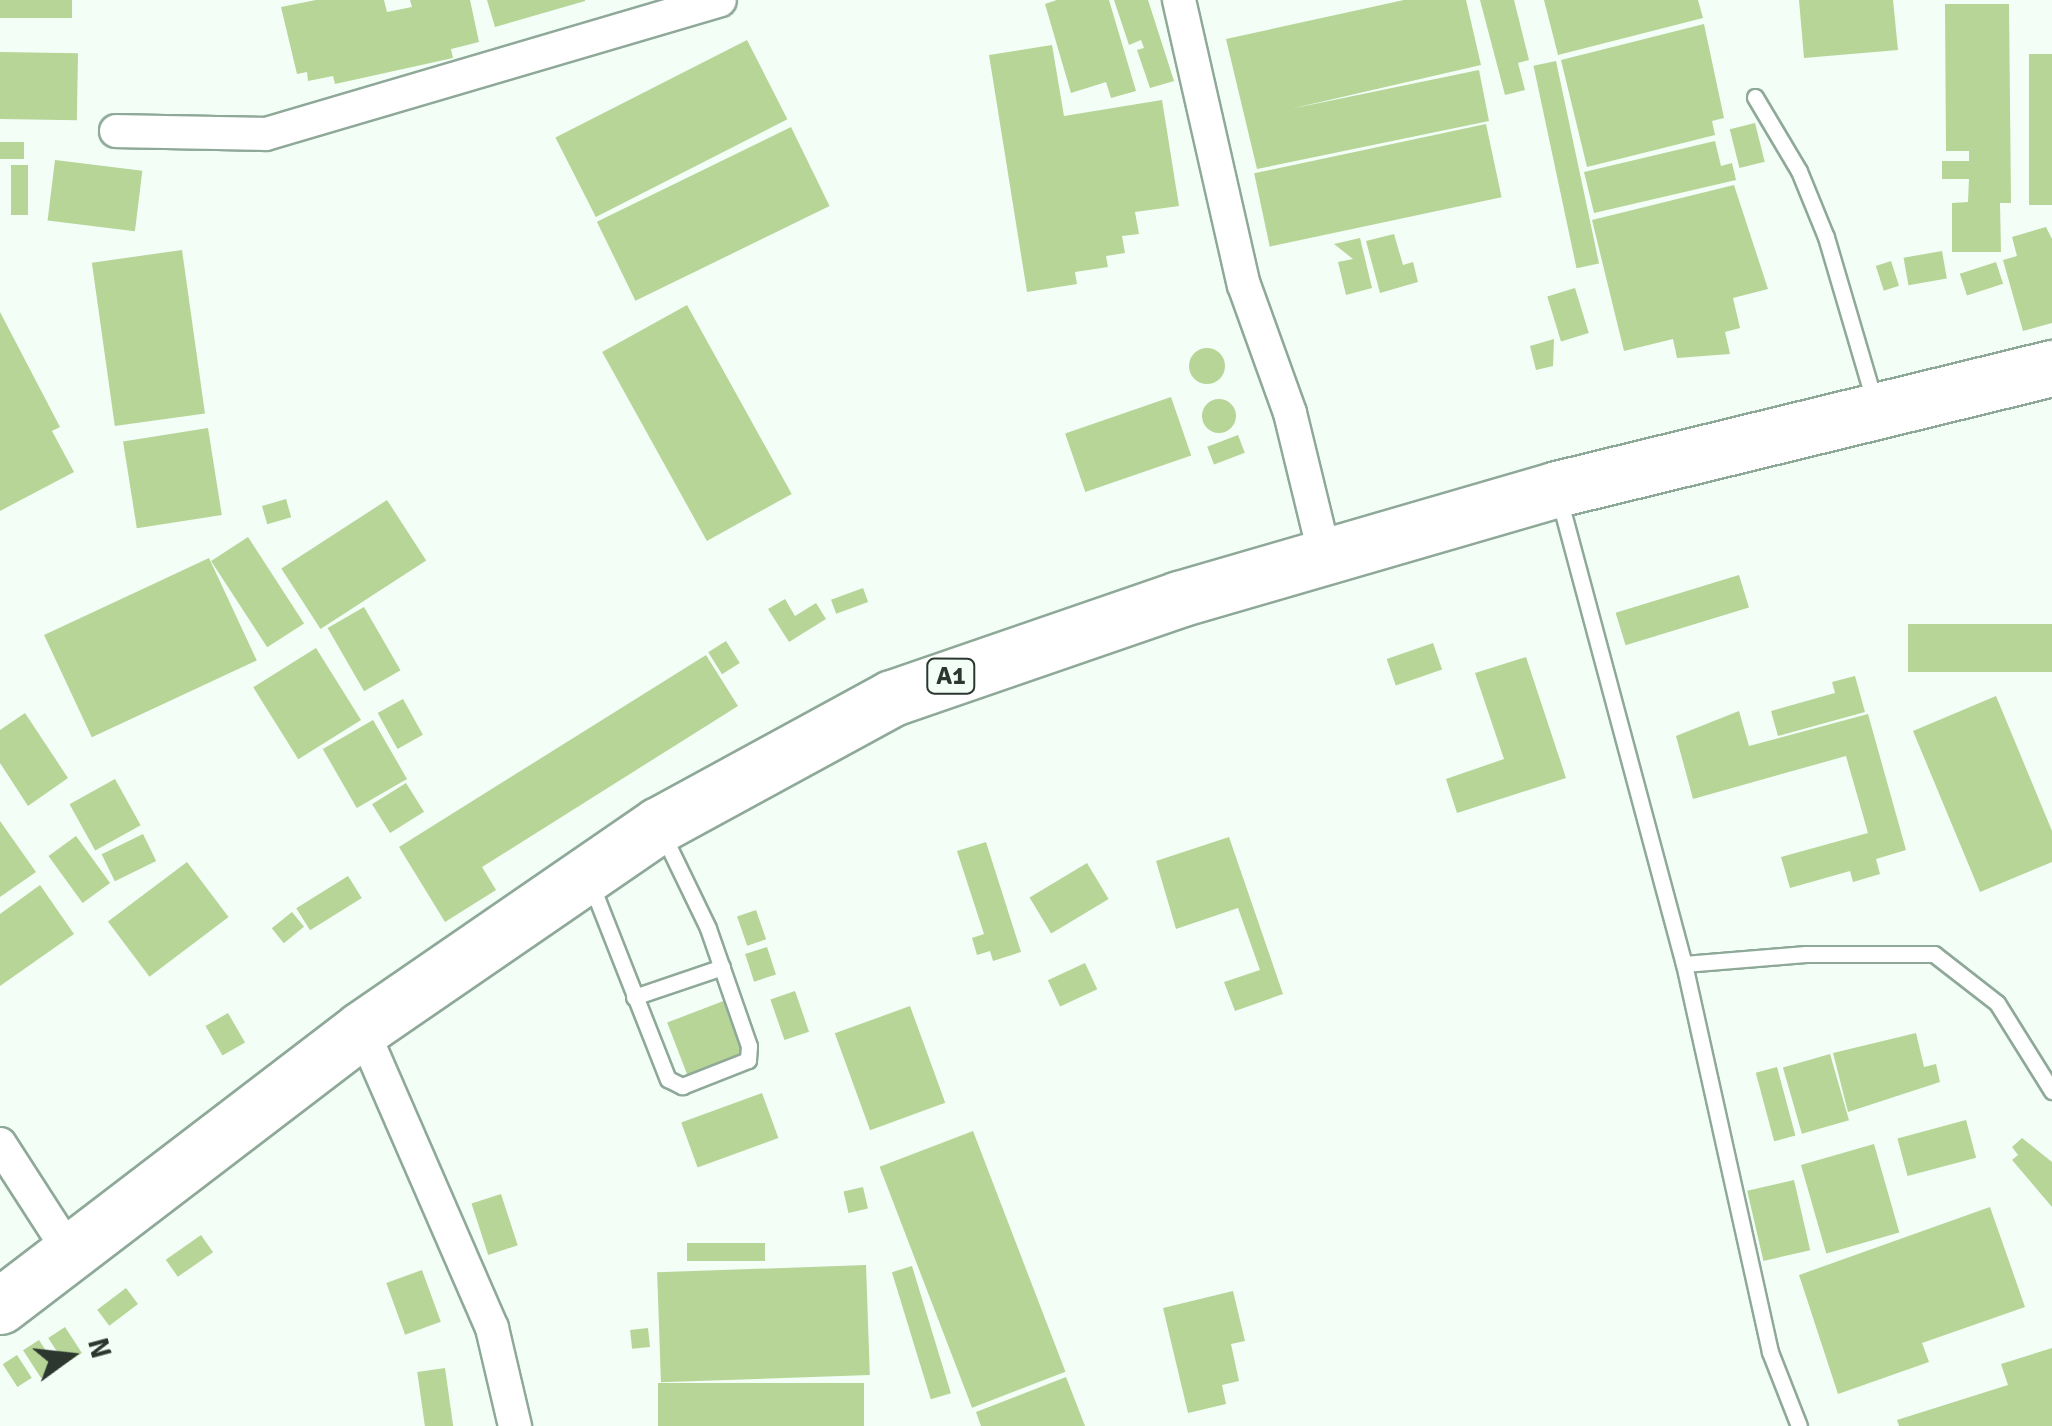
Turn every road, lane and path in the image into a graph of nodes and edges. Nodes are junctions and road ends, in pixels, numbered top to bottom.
1 (720, 0) edge
2 (1179, 0) edge
3 (672, 6) edge
4 (1755, 97) dead end
5 (116, 131) dead end
6 (2052, 368) edge
7 (1878, 413) junction
8 (1557, 489) junction
9 (1325, 557) junction
10 (658, 825) junction
11 (587, 874) junction
12 (1684, 964) junction
13 (722, 967) junction
14 (634, 997) junction
15 (362, 1029) junction
16 (2052, 1091) edge
17 (0, 1144) edge
18 (71, 1254) junction
19 (0, 1306) edge
20 (515, 1426) edge
21 (1799, 1426) edge

1 - 3 street
2 - 9 street
3 - 5 street
4 - 7 lane
6 - 7 highway, A1
7 - 8 highway, A1
8 - 9 highway, A1
8 - 12 lane
9 - 10 highway, A1
10 - 11 highway, A1
10 - 13 lane
11 - 14 lane
11 - 15 highway, A1
12 - 16 lane
12 - 21 lane
13 - 14 lane
13 - 14 lane
15 - 18 highway, A1
15 - 20 street
17 - 18 street
18 - 19 highway, A1

